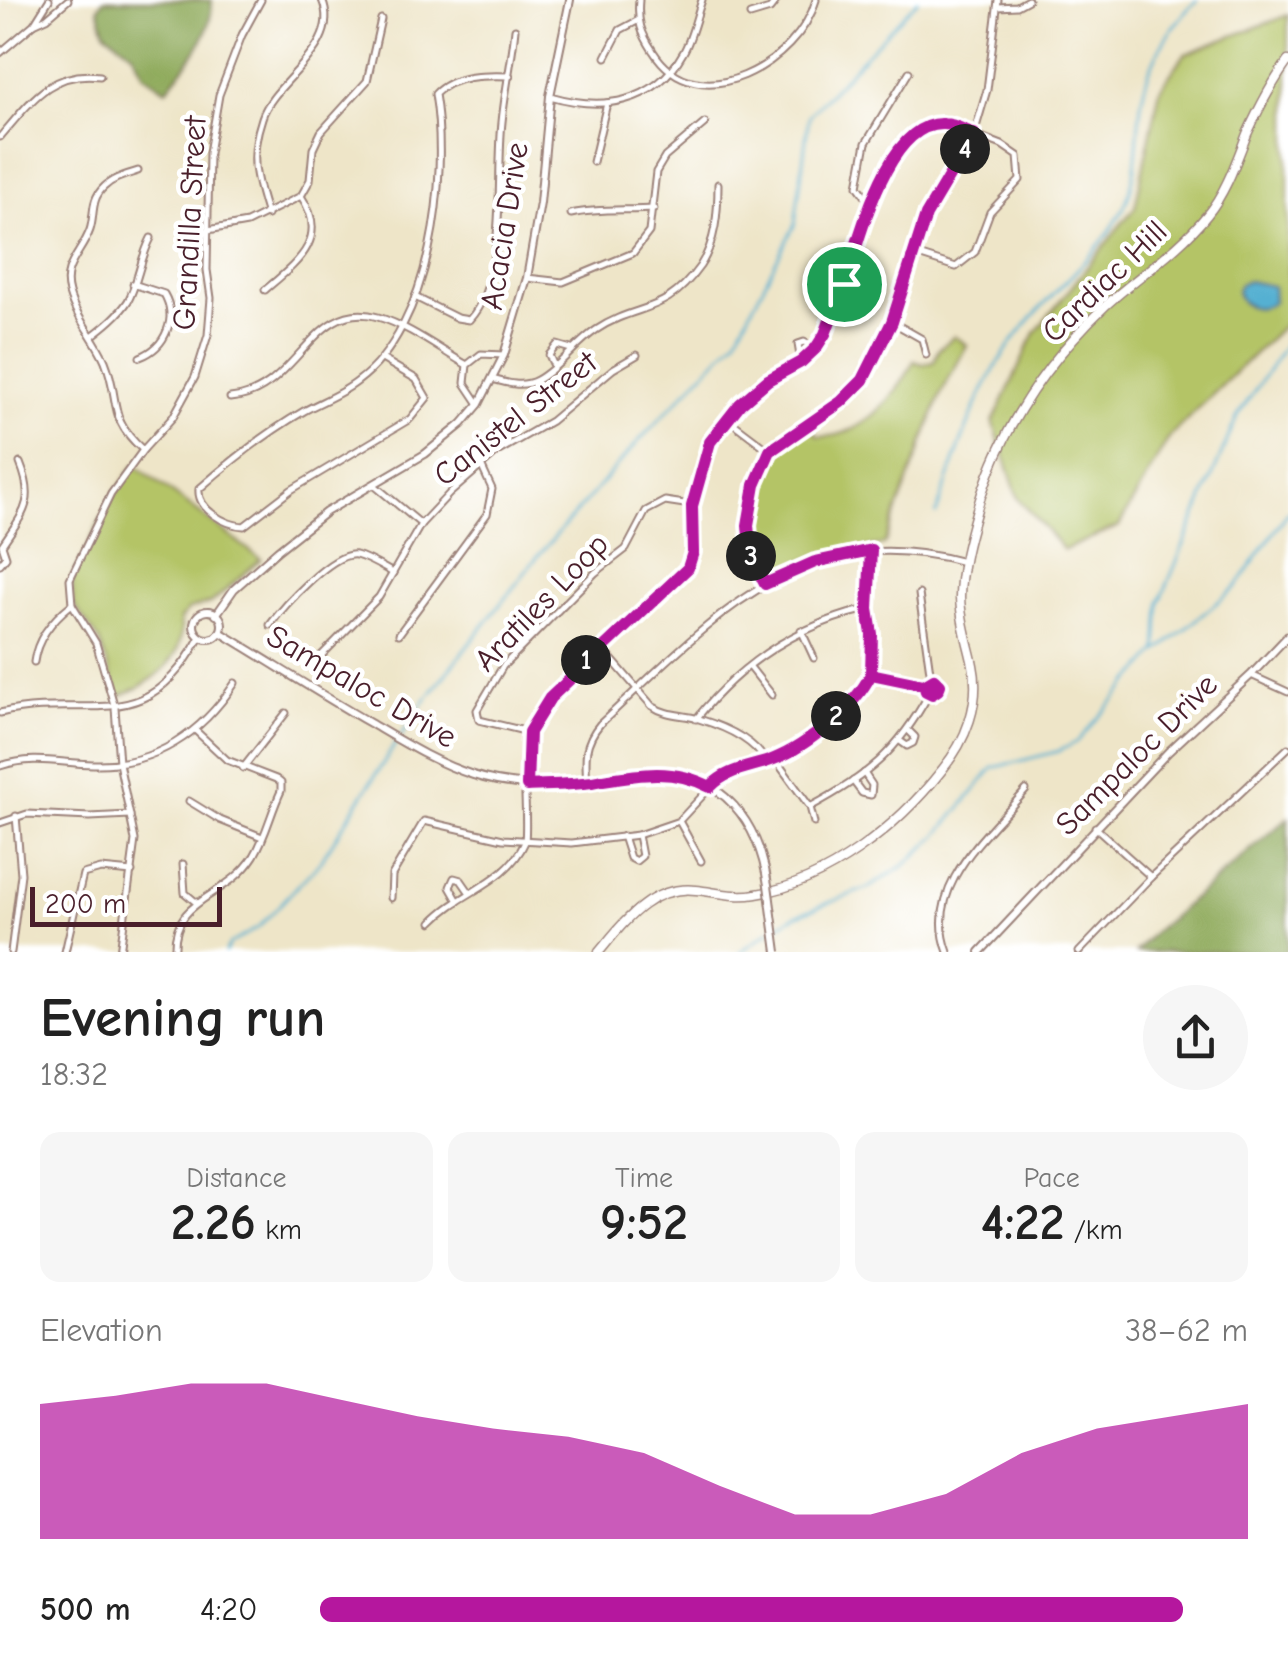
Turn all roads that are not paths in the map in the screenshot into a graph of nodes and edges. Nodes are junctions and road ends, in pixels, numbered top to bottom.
1 (49, 0) edge
2 (68, 0) edge
3 (261, 0) edge
4 (322, 0) edge
5 (573, 0) edge
6 (640, 0) edge
7 (702, 0) edge
8 (777, 0) edge
9 (816, 0) edge
10 (1028, 0) edge
11 (998, 4) edge
12 (750, 15) dead end
13 (380, 20) dead end
14 (637, 21) junction
15 (34, 24) junction
16 (515, 28) dead end
17 (0, 53) edge
18 (606, 58) dead end
19 (1288, 62) edge
20 (669, 72) junction
21 (910, 72) dead end
22 (100, 76) dead end
23 (510, 76) junction
24 (550, 96) junction
25 (607, 103) junction
26 (705, 123) dead end
27 (974, 134) junction
28 (0, 137) edge
29 (593, 162) dead end
30 (138, 172) dead end
31 (718, 184) dead end
32 (301, 196) junction
33 (871, 204) junction
34 (654, 209) junction
35 (572, 214) dead end
36 (266, 215) junction
37 (208, 230) junction
38 (151, 238) dead end
39 (915, 254) junction
40 (527, 278) junction
41 (133, 284) junction
42 (844, 284) junction
43 (265, 290) dead end
44 (415, 297) junction
45 (838, 302) junction
46 (892, 322) junction
47 (402, 327) junction
48 (92, 336) junction
49 (816, 348) junction
50 (571, 349) junction
51 (926, 354) dead end
52 (504, 355) junction
53 (637, 355) dead end
54 (140, 356) dead end
55 (382, 359) junction
56 (801, 362) junction
57 (467, 365) junction
58 (554, 366) junction
59 (492, 379) junction
60 (230, 398) dead end
61 (478, 404) junction
62 (729, 420) junction
63 (143, 450) junction
64 (770, 451) junction
65 (20, 463) dead end
66 (482, 465) junction
67 (374, 485) junction
68 (692, 506) junction
69 (420, 524) junction
70 (1, 545) edge
71 (871, 550) junction
72 (964, 562) junction
73 (0, 564) edge
74 (393, 573) junction
75 (765, 584) junction
76 (919, 594) dead end
77 (72, 604) junction
78 (868, 609) junction
79 (216, 614) junction
80 (270, 624) dead end
81 (801, 630) junction
82 (220, 632) junction
83 (399, 634) dead end
84 (200, 636) junction
85 (1288, 636) edge
86 (600, 647) junction
87 (814, 658) dead end
88 (34, 662) dead end
89 (315, 662) dead end
90 (750, 667) junction
91 (871, 674) junction
92 (1251, 675) junction
93 (931, 679) junction
94 (234, 683) dead end
95 (924, 685) junction
96 (637, 690) junction
97 (1288, 692) edge
98 (772, 694) dead end
99 (929, 694) junction
100 (115, 708) junction
101 (0, 713) edge
102 (286, 714) dead end
103 (696, 718) junction
104 (196, 731) junction
105 (909, 731) junction
106 (529, 732) junction
107 (900, 741) junction
108 (1288, 748) edge
109 (775, 759) junction
110 (766, 762) junction
111 (120, 763) junction
112 (0, 766) edge
113 (243, 768) junction
114 (864, 774) junction
115 (853, 781) junction
116 (587, 782) junction
117 (527, 786) junction
118 (710, 787) junction
119 (1026, 790) dead end
120 (189, 801) dead end
121 (810, 807) junction
122 (130, 815) junction
123 (16, 816) junction
124 (679, 821) junction
125 (0, 824) edge
126 (814, 824) dead end
127 (1096, 827) junction
128 (638, 835) junction
129 (623, 836) junction
130 (263, 837) junction
131 (525, 842) junction
132 (701, 861) dead end
133 (183, 864) dead end
134 (132, 872) junction
135 (1151, 877) junction
136 (470, 893) junction
137 (391, 898) dead end
138 (458, 900) junction
139 (197, 904) junction
140 (432, 922) dead end
141 (11, 952) edge
142 (65, 952) edge
143 (120, 952) edge
144 (175, 952) edge
145 (599, 952) edge
146 (777, 952) edge
147 (948, 952) edge
148 (980, 952) edge
149 (1079, 952) edge

1 - 15 street
2 - 15 street
3 - 37 street, Grandilla Street
4 - 36 street
5 - 24 street, Acacia Drive
6 - 14 street
7 - 20 street
8 - 12 street
9 - 20 street
10 - 11 street
11 - 27 street
13 - 32 street
14 - 18 street
14 - 20 street
15 - 17 street
16 - 23 street
19 - 72 main road, Cardiac Hill
20 - 25 street
21 - 33 street
22 - 28 street
23 - 44 street
23 - 44 street
24 - 25 street
24 - 40 street, Acacia Drive
25 - 29 street
26 - 34 street
27 - 33 street
27 - 39 street
27 - 39 street
30 - 48 street
31 - 50 street
32 - 36 street
32 - 43 street
33 - 42 street
34 - 35 street
34 - 40 street
36 - 37 street
37 - 63 street, Grandilla Street
38 - 41 street
39 - 46 street
40 - 52 street, Acacia Drive
41 - 48 street
41 - 54 street
42 - 45 street
42 - 45 street
44 - 47 street
45 - 49 street
46 - 51 street
46 - 64 street
47 - 55 street
47 - 57 street
47 - 60 street
48 - 63 street
49 - 56 street
49 - 56 street
50 - 58 street
50 - 58 street
52 - 57 street
52 - 59 street, Acacia Drive
53 - 66 street, Canistel Street
55 - 55 street
56 - 62 street
57 - 61 street
58 - 59 street
59 - 61 street, Acacia Drive
61 - 67 street, Acacia Drive
62 - 64 street
62 - 68 street
63 - 77 street, Grandilla Street
64 - 75 street
65 - 70 street
66 - 69 street, Canistel Street
66 - 83 street
67 - 69 street
67 - 79 street, Acacia Drive
68 - 86 street
68 - 106 street, Aratiles Loop
69 - 74 street, Canistel Street
70 - 73 street
71 - 72 street
71 - 75 street
71 - 78 street
72 - 145 main road, Cardiac Hill
74 - 80 street
74 - 89 street, Canistel Street
75 - 96 street
76 - 93 street
77 - 88 street
77 - 100 street
78 - 81 street
78 - 91 street
79 - 82 street
79 - 84 street
81 - 87 street
81 - 90 street
82 - 84 street
82 - 117 street, Sampaloc Drive
84 - 100 street
85 - 92 street, Sampaloc Drive
86 - 96 street
86 - 106 street
90 - 98 street
90 - 103 street
91 - 95 street
91 - 109 street
92 - 97 street
92 - 127 street, Sampaloc Drive
93 - 95 street
93 - 99 street
94 - 104 street
95 - 99 street
96 - 103 street
96 - 116 street
99 - 105 street
100 - 101 street
100 - 111 street
102 - 113 street
103 - 110 street
104 - 111 street
104 - 113 street
105 - 107 street
105 - 107 street
106 - 117 street
107 - 114 street
108 - 135 street
109 - 110 street
109 - 121 street
110 - 118 street
111 - 112 street
111 - 122 street
113 - 130 street
114 - 115 street
114 - 115 street
115 - 121 street
116 - 117 street, Sampaloc Drive
116 - 118 street, Sampaloc Drive
117 - 131 street
118 - 124 street
118 - 146 street, Sampaloc Drive, bridge
119 - 147 street
120 - 130 street
121 - 126 street
122 - 123 street
122 - 134 street
123 - 125 street
123 - 141 street
124 - 128 street
124 - 132 street
127 - 135 street
127 - 148 street, Sampaloc Drive
128 - 129 street
128 - 129 street
129 - 131 street
130 - 139 street
131 - 136 street
131 - 137 street
133 - 139 street
134 - 142 street
134 - 143 street
135 - 149 street
136 - 138 street
136 - 138 street
138 - 140 street
139 - 144 street

